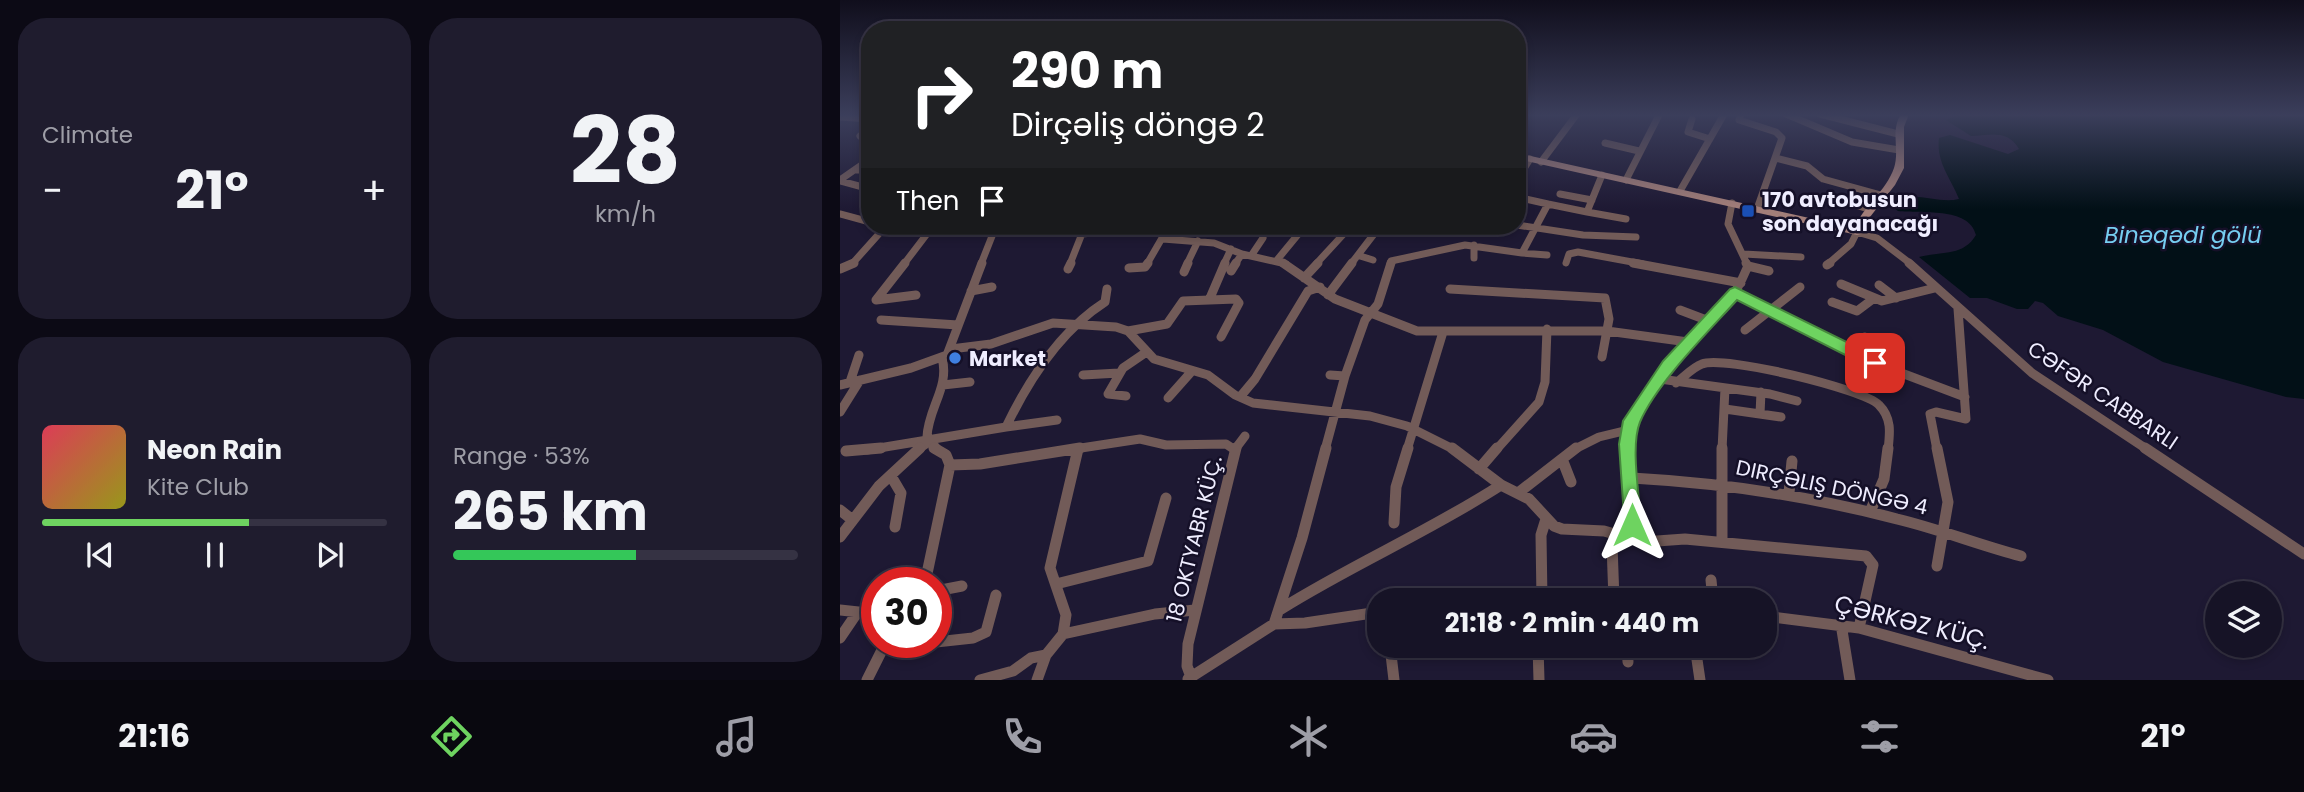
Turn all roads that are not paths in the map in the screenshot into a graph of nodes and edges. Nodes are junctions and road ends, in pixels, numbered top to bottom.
1 (1549, 146) edge
2 (1617, 146) edge
3 (1642, 146) edge
4 (1706, 146) edge
5 (1781, 146) edge
6 (1874, 146) edge
7 (1899, 146) edge
8 (1899, 150) junction
9 (1639, 151) junction
10 (1526, 158) edge
11 (1776, 158) junction
12 (1536, 160) junction
13 (861, 166) edge
14 (855, 170) junction
15 (861, 170) edge
16 (1526, 171) edge
17 (1602, 175) junction
18 (1626, 180) junction
19 (840, 181) edge
20 (861, 187) edge
21 (1680, 191) junction
22 (1560, 194) dead end
23 (1881, 195) junction
24 (1828, 196) dead end
25 (1526, 199) edge
26 (1592, 200) junction
27 (1548, 204) junction
28 (1732, 204) junction
29 (1757, 209) junction
30 (1868, 209) junction
31 (1587, 212) junction
32 (840, 215) edge
33 (1626, 219) dead end
34 (861, 220) edge
35 (1526, 227) edge
36 (1534, 228) junction
37 (1857, 232) junction
38 (878, 235) edge
39 (926, 235) edge
40 (993, 235) edge
41 (1081, 235) edge
42 (1165, 235) edge
43 (1298, 235) edge
44 (1343, 235) edge
45 (1373, 235) edge
46 (1636, 237) dead end
47 (1264, 238) dead end
48 (1163, 239) junction
49 (1198, 240) junction
50 (1474, 245) junction
51 (1231, 250) junction
52 (1522, 253) junction
53 (1744, 254) junction
54 (1246, 255) junction
55 (1547, 255) dead end
56 (1360, 256) junction
57 (1801, 257) dead end
58 (1474, 258) dead end
59 (1277, 260) junction
60 (1373, 260) dead end
61 (1566, 263) dead end
62 (1827, 265) dead end
63 (1748, 266) junction
64 (1129, 268) dead end
65 (840, 269) edge
66 (1068, 269) dead end
67 (1231, 271) dead end
68 (1769, 271) dead end
69 (1184, 272) dead end
70 (1304, 278) junction
71 (1741, 283) junction
72 (1842, 284) dead end
73 (1879, 285) dead end
74 (1320, 287) junction
75 (1800, 287) dead end
76 (992, 288) dead end
77 (1935, 288) junction
78 (1107, 289) dead end
79 (1450, 289) dead end
80 (971, 291) junction
81 (1735, 292) junction
82 (916, 295) dead end
83 (1328, 295) junction
84 (1896, 298) junction
85 (1210, 299) junction
86 (1874, 299) junction
87 (1832, 302) dead end
88 (1958, 309) junction
89 (1680, 310) dead end
90 (1771, 310) junction
91 (1371, 313) junction
92 (881, 320) dead end
93 (1709, 321) junction
94 (1078, 324) junction
95 (958, 325) junction
96 (1547, 329) junction
97 (1745, 330) dead end
98 (1128, 331) junction
99 (1607, 331) junction
100 (1443, 332) junction
101 (1221, 337) dead end
102 (1865, 337) dead end
103 (1688, 342) junction
104 (951, 349) junction
105 (1145, 353) junction
106 (1858, 354) junction
107 (859, 355) dead end
108 (1602, 357) dead end
109 (942, 358) junction
110 (1192, 371) junction
111 (1119, 373) junction
112 (1083, 375) dead end
113 (1330, 375) dead end
114 (1345, 376) junction
115 (1660, 379) junction
116 (850, 382) edge
117 (970, 382) dead end
118 (1676, 383) junction
119 (943, 386) junction
120 (1725, 388) junction
121 (1761, 392) junction
122 (1126, 396) dead end
123 (1240, 397) junction
124 (1965, 397) junction
125 (1168, 398) dead end
126 (1797, 401) dead end
127 (1725, 409) junction
128 (840, 412) edge
129 (1335, 412) junction
130 (1760, 414) junction
131 (1781, 417) dead end
132 (1057, 420) dead end
133 (1006, 427) junction
134 (1412, 429) junction
135 (1628, 430) junction
136 (1245, 436) dead end
137 (926, 442) junction
138 (1236, 448) junction
139 (1078, 449) junction
140 (845, 451) dead end
141 (1562, 459) junction
142 (1792, 461) dead end
143 (950, 465) junction
144 (1479, 470) junction
145 (891, 476) junction
146 (1632, 478) junction
147 (1571, 482) dead end
148 (1720, 483) junction
149 (1501, 485) junction
150 (1518, 493) junction
151 (1789, 493) junction
152 (1166, 498) dead end
153 (840, 510) edge
154 (1870, 512) junction
155 (850, 518) junction
156 (1546, 519) junction
157 (1394, 523) dead end
158 (895, 527) dead end
159 (1941, 531) junction
160 (1622, 536) junction
161 (840, 537) edge
162 (1722, 542) junction
163 (2304, 554) edge
164 (2021, 556) dead end
165 (1937, 566) dead end
166 (928, 567) edge
167 (1711, 580) dead end
168 (1056, 584) junction
169 (962, 586) dead end
170 (952, 588) edge
171 (1543, 588) edge
172 (1613, 588) edge
173 (1712, 588) edge
174 (996, 595) dead end
175 (1281, 609) junction
176 (840, 610) edge
177 (1195, 610) junction
178 (857, 613) junction
179 (861, 613) edge
180 (1367, 614) edge
181 (1777, 617) edge
182 (1274, 624) junction
183 (1841, 624) junction
184 (1860, 628) junction
185 (1063, 634) junction
186 (840, 638) edge
187 (952, 640) edge
188 (1046, 655) junction
189 (878, 658) edge
190 (1391, 658) edge
191 (1538, 658) edge
192 (1628, 658) edge
193 (1697, 658) edge
194 (1628, 663) dead end
195 (1189, 678) edge
196 (867, 680) edge
197 (980, 680) edge
198 (1037, 680) edge
199 (1394, 680) edge
200 (1539, 680) edge
201 (1700, 680) edge
202 (1850, 680) edge
203 (2048, 680) edge

1 - 12 street
2 - 9 street
3 - 9 street
4 - 21 street
5 - 11 street
6 - 8 street
7 - 8 street
8 - 23 street
9 - 18 street
10 - 12 street
11 - 23 street
11 - 29 street
12 - 16 street
12 - 17 street
13 - 14 street
14 - 15 street
14 - 19 street
17 - 18 street
17 - 26 street
18 - 21 street
19 - 20 street
21 - 28 street
22 - 26 street
23 - 30 street
24 - 30 street
25 - 27 street
26 - 31 street
27 - 31 street
27 - 36 street
28 - 29 street
28 - 53 street
29 - 37 street
30 - 37 street
31 - 33 street
32 - 34 street
35 - 36 street
36 - 46 street
36 - 52 street
37 - 62 street
37 - 77 street
38 - 65 street
39 - 82 street
40 - 80 street
41 - 66 street
42 - 48 street
43 - 59 street
44 - 70 street
45 - 56 street
47 - 54 street
48 - 49 street
48 - 64 street
49 - 51 street
49 - 69 street
50 - 52 street
50 - 58 street
50 - 91 street
51 - 54 street
51 - 85 street
52 - 55 street
53 - 57 street
53 - 63 street
54 - 59 street
54 - 67 street
56 - 60 street
56 - 83 street
59 - 70 street
61 - 71 street
63 - 68 street
63 - 71 street
70 - 74 street
71 - 81 street
72 - 86 street
73 - 84 street
74 - 83 street
74 - 123 street
75 - 90 street
76 - 80 street
77 - 84 street
77 - 88 street
78 - 94 street
79 - 99 street
80 - 95 street
81 - 90 street
81 - 93 street
83 - 91 street
84 - 86 street
85 - 98 street
85 - 101 street
86 - 87 street
88 - 124 street
88 - 163 street
89 - 93 street
90 - 97 street
90 - 106 street
91 - 100 street
91 - 114 street
92 - 95 street
93 - 103 street
94 - 98 street
94 - 104 street
94 - 133 street
95 - 104 street
96 - 99 street
96 - 100 street
96 - 144 street
98 - 105 street
99 - 103 street
99 - 108 street
100 - 134 street
102 - 106 street
103 - 115 street
104 - 109 street
105 - 110 street
105 - 111 street
106 - 124 street
107 - 116 street
109 - 116 street
109 - 119 street
110 - 123 street
110 - 125 street
111 - 112 street
111 - 122 street
113 - 114 street
114 - 129 street
115 - 118 street
115 - 135 street
116 - 128 street
117 - 119 street
118 - 120 street
118 - 154 street
119 - 137 street
120 - 121 street
120 - 127 street
121 - 126 street
121 - 130 street
123 - 129 street
124 - 159 street
127 - 130 street
127 - 148 street
129 - 134 street
129 - 175 street
130 - 131 street
132 - 133 street
133 - 137 street
134 - 144 street
134 - 157 street
135 - 141 street
135 - 146 street
136 - 138 street
137 - 140 street
137 - 143 street
137 - 145 street
138 - 139 street, 18 OKTYABR KÜÇ.
138 - 177 street, 18 OKTYABR KÜÇ.
139 - 143 street, 18 OKTYABR KÜÇ.
139 - 168 street
141 - 147 street
141 - 150 street
142 - 151 street
143 - 166 street
144 - 149 street
145 - 155 street
145 - 158 street
146 - 148 street, DIRÇƏLIŞ DÖNGƏ 4
146 - 160 street
148 - 151 street, DIRÇƏLIŞ DÖNGƏ 4
148 - 162 street
149 - 150 street
149 - 175 street
150 - 156 street
151 - 154 street, DIRÇƏLIŞ DÖNGƏ 4
152 - 168 street
153 - 155 street
154 - 159 street, DIRÇƏLIŞ DÖNGƏ 4
155 - 161 street
156 - 160 street
156 - 171 street
159 - 164 street, DIRÇƏLIŞ DÖNGƏ 4
159 - 165 street
160 - 162 street
160 - 172 street
162 - 184 street
167 - 173 street
168 - 185 street
169 - 170 street
174 - 187 street
175 - 182 street
176 - 178 street
177 - 185 street
177 - 195 street, 18 OKTYABR KÜÇ.
178 - 179 street
178 - 186 street
180 - 182 street
181 - 183 street, ÇƏRKƏZ KÜÇ.
182 - 195 street
183 - 184 street, ÇƏRKƏZ KÜÇ.
183 - 202 street
184 - 203 street, ÇƏRKƏZ KÜÇ.
185 - 188 street
188 - 197 street
188 - 198 street
189 - 196 street
190 - 199 street
191 - 200 street
192 - 194 street
193 - 201 street

